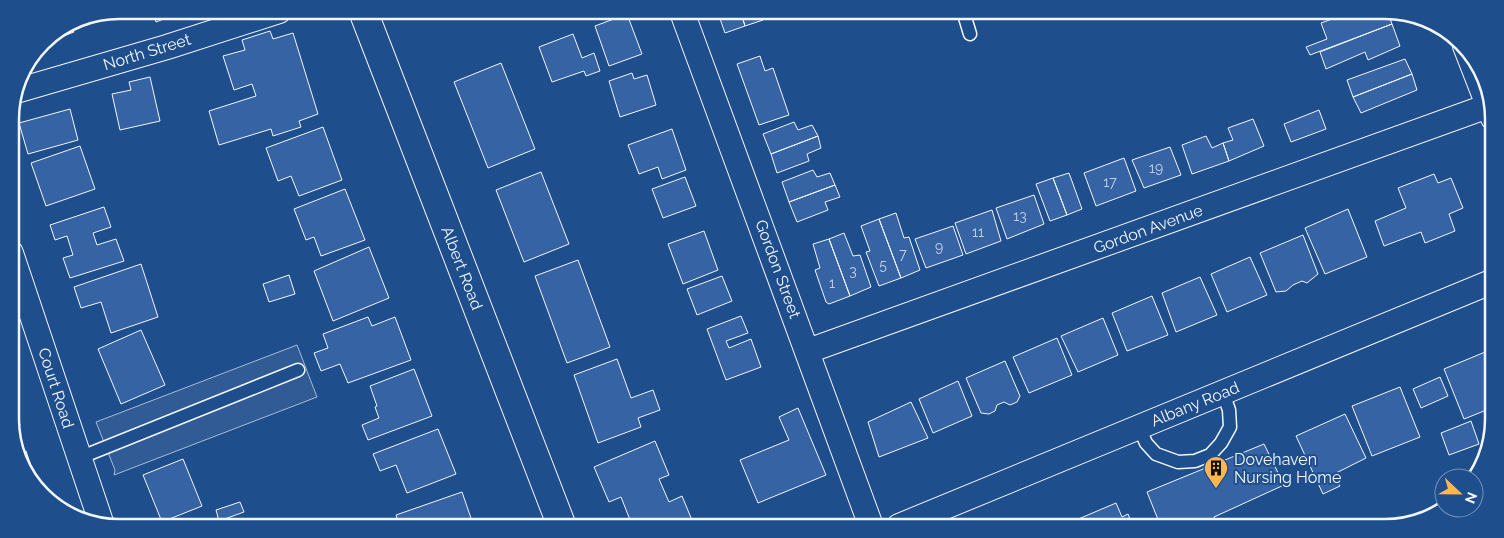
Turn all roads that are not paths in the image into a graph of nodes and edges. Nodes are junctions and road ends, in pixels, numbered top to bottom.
1 (253, 19) edge
2 (371, 19) edge
3 (685, 19) edge
4 (966, 19) edge
5 (970, 34) dead end
6 (23, 89) edge
7 (1485, 114) edge
8 (19, 276) edge
9 (1485, 284) edge
10 (808, 351) junction
11 (298, 370) dead end
12 (1223, 393) junction
13 (1139, 427) junction
14 (79, 458) junction
15 (99, 517) edge
16 (559, 519) edge
17 (868, 519) edge
18 (916, 519) edge

1 - 6 street, North Street
2 - 16 highway, Albert Road
3 - 10 street, Gordon Street
4 - 5 lane
7 - 10 street, Gordon Avenue
8 - 14 street, Court Road
9 - 12 street, Albany Road
10 - 17 street, Gordon Street
11 - 14 lane
12 - 13 street, Albany Road
12 - 13 lane
13 - 18 street, Albany Road
14 - 15 street, Court Road

